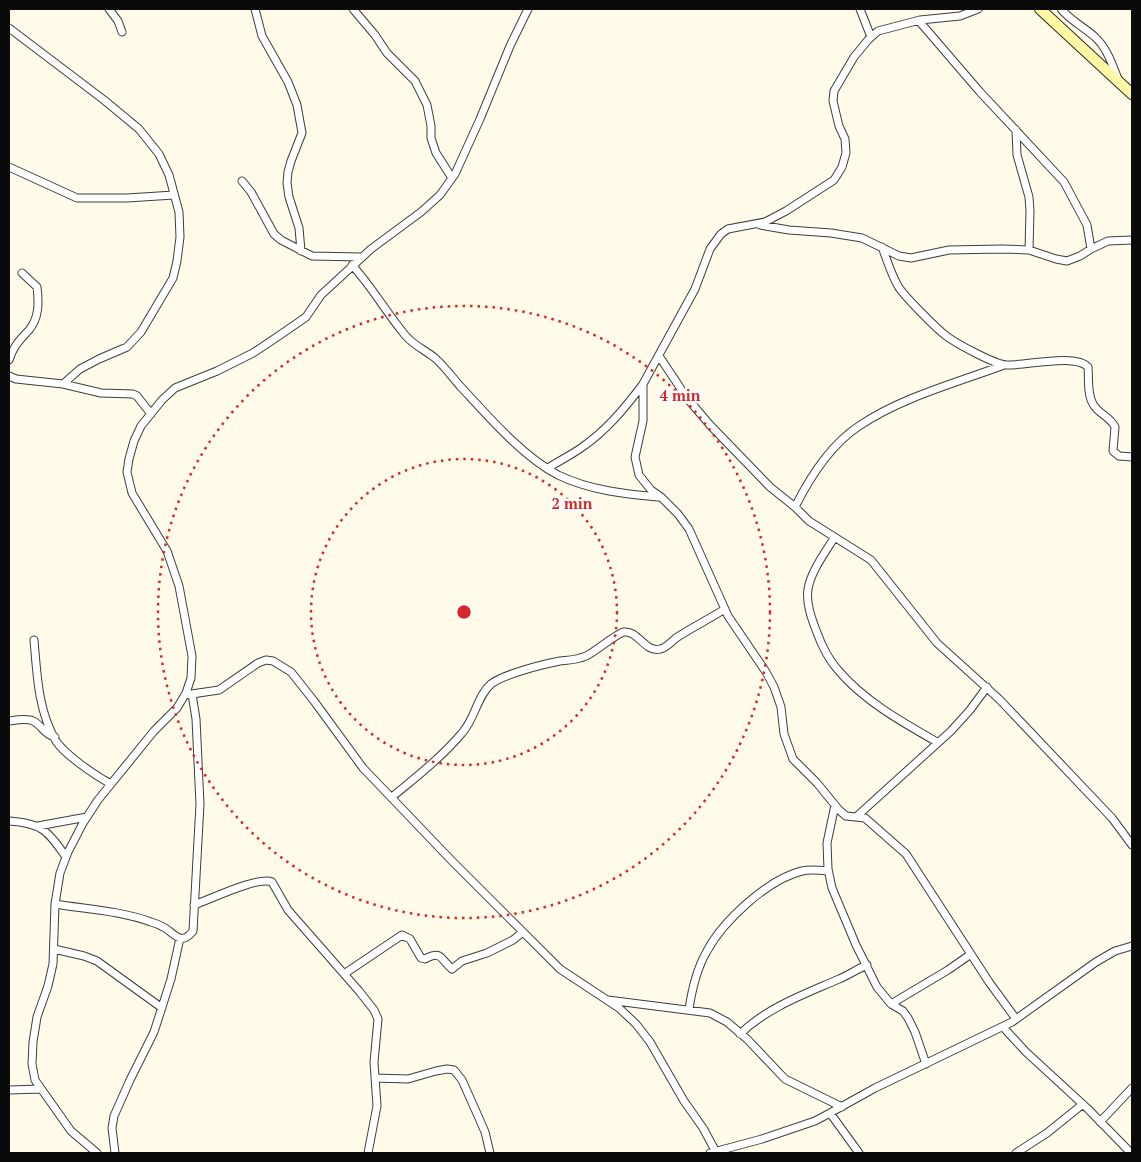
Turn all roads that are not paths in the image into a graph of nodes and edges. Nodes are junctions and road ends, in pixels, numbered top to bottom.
1 (109, 9) edge
2 (254, 9) edge
3 (353, 9) edge
4 (528, 9) edge
5 (860, 9) edge
6 (978, 9) edge
7 (1040, 9) edge
8 (1062, 9) edge
9 (919, 21) junction
10 (9, 28) edge
11 (122, 32) dead end
12 (871, 37) junction
13 (1119, 81) junction
14 (1132, 94) edge
15 (1016, 129) junction
16 (9, 167) edge
17 (452, 178) junction
18 (242, 181) dead end
19 (174, 195) junction
20 (758, 224) junction
21 (1132, 240) edge
22 (882, 247) junction
23 (1091, 249) junction
24 (1029, 250) junction
25 (301, 251) junction
26 (361, 257) junction
27 (352, 265) junction
28 (22, 273) dead end
29 (659, 356) junction
30 (9, 360) edge
31 (1004, 365) junction
32 (9, 376) edge
33 (63, 384) junction
34 (643, 384) junction
35 (150, 414) junction
36 (1132, 457) edge
37 (548, 468) junction
38 (660, 497) junction
39 (795, 507) junction
40 (834, 538) junction
41 (725, 609) junction
42 (34, 640) dead end
43 (987, 687) junction
44 (188, 695) junction
45 (9, 721) edge
46 (55, 737) junction
47 (937, 742) junction
48 (111, 784) junction
49 (392, 797) junction
50 (835, 805) junction
51 (87, 817) junction
52 (856, 817) junction
53 (9, 821) edge
54 (38, 826) junction
55 (1132, 845) edge
56 (66, 857) junction
57 (828, 871) junction
58 (55, 904) junction
59 (194, 905) junction
60 (523, 932) junction
61 (180, 938) junction
62 (1132, 946) edge
63 (54, 949) junction
64 (971, 954) junction
65 (867, 965) junction
66 (344, 974) junction
67 (607, 1000) junction
68 (890, 1004) junction
69 (162, 1008) junction
70 (689, 1009) junction
71 (1016, 1019) junction
72 (1003, 1027) junction
73 (740, 1034) junction
74 (926, 1064) junction
75 (375, 1078) junction
76 (1132, 1088) edge
77 (41, 1089) junction
78 (9, 1090) edge
79 (1083, 1104) junction
80 (842, 1107) junction
81 (830, 1113) junction
82 (1100, 1122) junction
83 (717, 1152) edge
84 (97, 1153) edge
85 (116, 1153) edge
86 (368, 1153) edge
87 (490, 1153) edge
88 (858, 1153) edge
89 (1016, 1153) edge
90 (1131, 1153) edge

1 - 11 street
2 - 25 street
3 - 17 street
4 - 17 street
5 - 12 street
6 - 9 street
7 - 13 main road
8 - 13 street
9 - 12 street
9 - 15 street
10 - 19 street
12 - 20 street
13 - 14 main road
15 - 23 street
15 - 24 street
16 - 19 street
17 - 26 street
18 - 25 street
19 - 33 street
20 - 22 street
20 - 29 street
21 - 23 street
22 - 24 street
22 - 31 street
23 - 24 street
25 - 26 street
26 - 27 street
27 - 35 street
27 - 37 street
28 - 30 street
29 - 34 street
29 - 39 street
31 - 36 street
31 - 39 street
32 - 33 street
33 - 35 street
34 - 37 street
34 - 38 street
35 - 44 street
37 - 38 street
38 - 41 street
39 - 40 street
40 - 43 street
40 - 47 street
41 - 49 street
41 - 50 street
42 - 46 street
43 - 47 street
43 - 55 street
44 - 48 street
44 - 49 street
44 - 59 street
45 - 46 street
46 - 48 street
47 - 52 street
48 - 51 street
49 - 60 street
50 - 52 street
50 - 57 street
51 - 54 street
51 - 56 street
52 - 64 street
53 - 54 street
54 - 56 street
56 - 58 street
57 - 65 street
57 - 70 street
58 - 61 street
58 - 63 street
59 - 61 street
59 - 66 street
60 - 66 street
60 - 67 street
61 - 69 street
62 - 71 street
63 - 69 street
63 - 77 street
64 - 68 street
64 - 71 street
65 - 68 street
65 - 73 street
66 - 75 street
67 - 70 street
67 - 83 street
68 - 74 street
69 - 85 street
70 - 73 street
71 - 72 street
72 - 74 street
72 - 79 street
73 - 80 street
74 - 80 street
75 - 86 street
75 - 87 street
76 - 82 street
77 - 78 street
77 - 84 street
79 - 82 street
79 - 89 street
80 - 81 street
81 - 83 street
81 - 88 street
82 - 90 street

